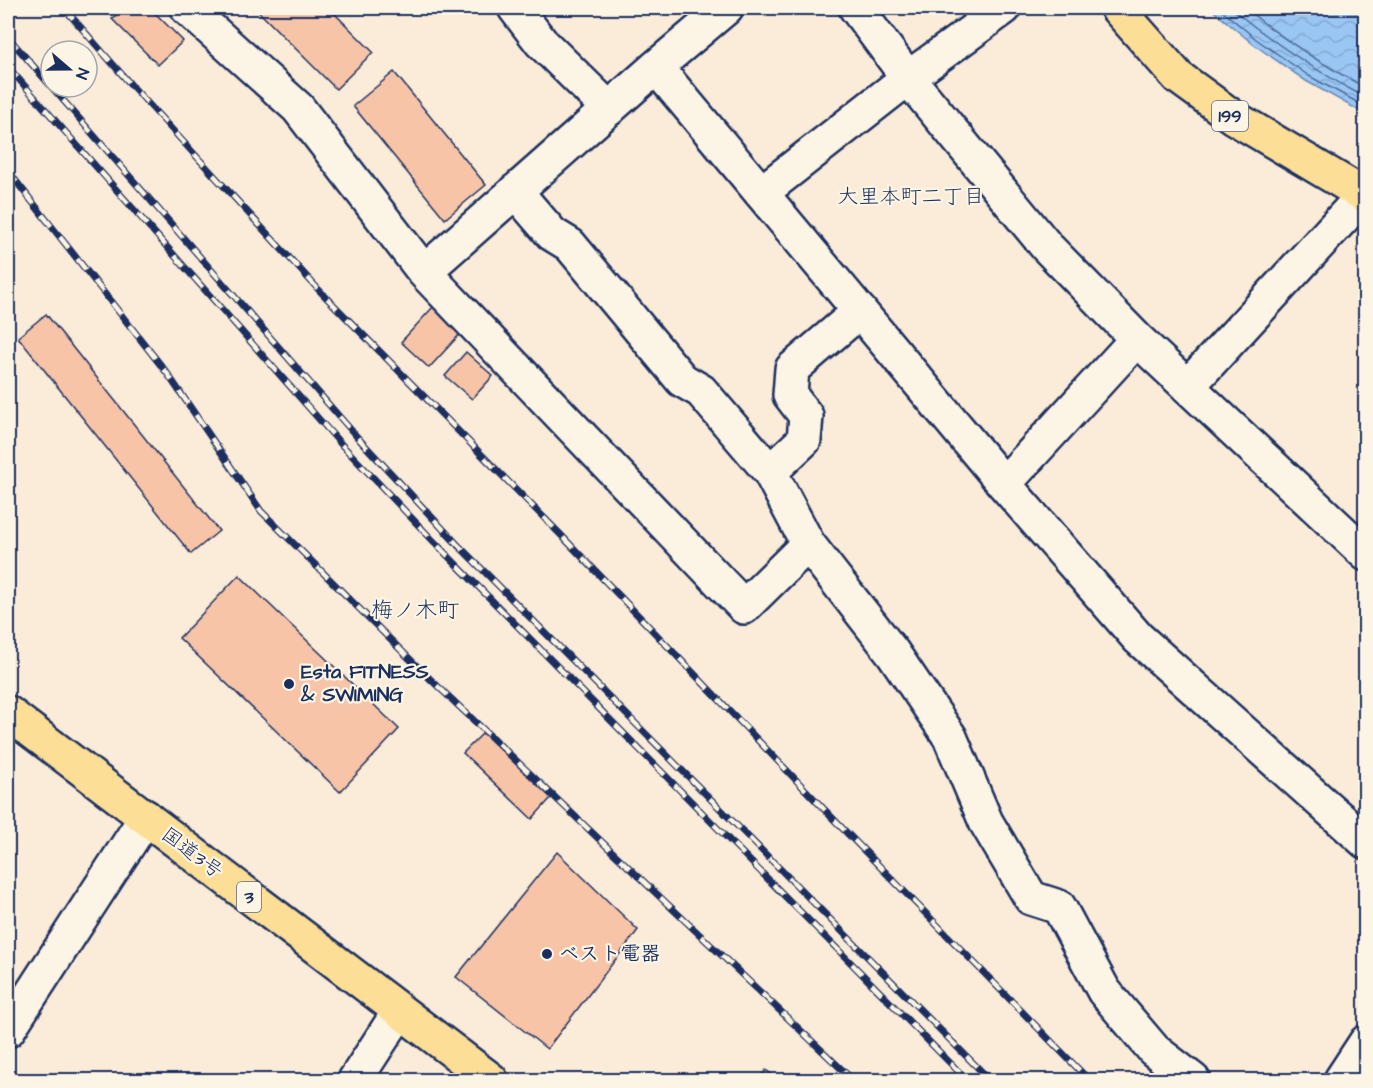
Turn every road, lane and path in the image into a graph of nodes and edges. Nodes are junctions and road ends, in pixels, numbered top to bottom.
1 (187, 8) edge
2 (515, 8) edge
3 (726, 8) edge
4 (856, 8) edge
5 (1004, 8) edge
6 (1117, 8) edge
7 (656, 67) junction
8 (908, 78) junction
9 (609, 109) junction
10 (515, 191) junction
11 (761, 193) junction
12 (1365, 196) edge
13 (424, 272) junction
14 (860, 311) junction
15 (1137, 339) junction
16 (1188, 386) junction
17 (770, 472) junction
18 (1004, 484) junction
19 (808, 544) junction
20 (1365, 554) edge
21 (8, 713) edge
22 (146, 817) junction
23 (1365, 842) edge
24 (399, 1012) junction
25 (8, 1030) edge
26 (1365, 1042) edge
27 (355, 1080) edge
28 (491, 1080) edge
29 (1193, 1080) edge
30 (1341, 1080) edge

1 - 13 street
2 - 9 street
3 - 7 street
4 - 8 street
5 - 8 street
6 - 12 highway, 199
7 - 9 street
7 - 11 street
8 - 11 street
8 - 15 street
9 - 10 street
10 - 13 street
10 - 17 street
11 - 14 street
12 - 16 street
13 - 19 street
14 - 17 street
14 - 18 street
15 - 16 street
15 - 18 street
16 - 20 street
17 - 19 street
18 - 23 street
19 - 29 street
21 - 22 highway, 国道3号 / 3
22 - 24 highway, 国道3号 / 3
22 - 25 street
24 - 27 street
24 - 28 highway, 国道3号 / 3
26 - 30 street

